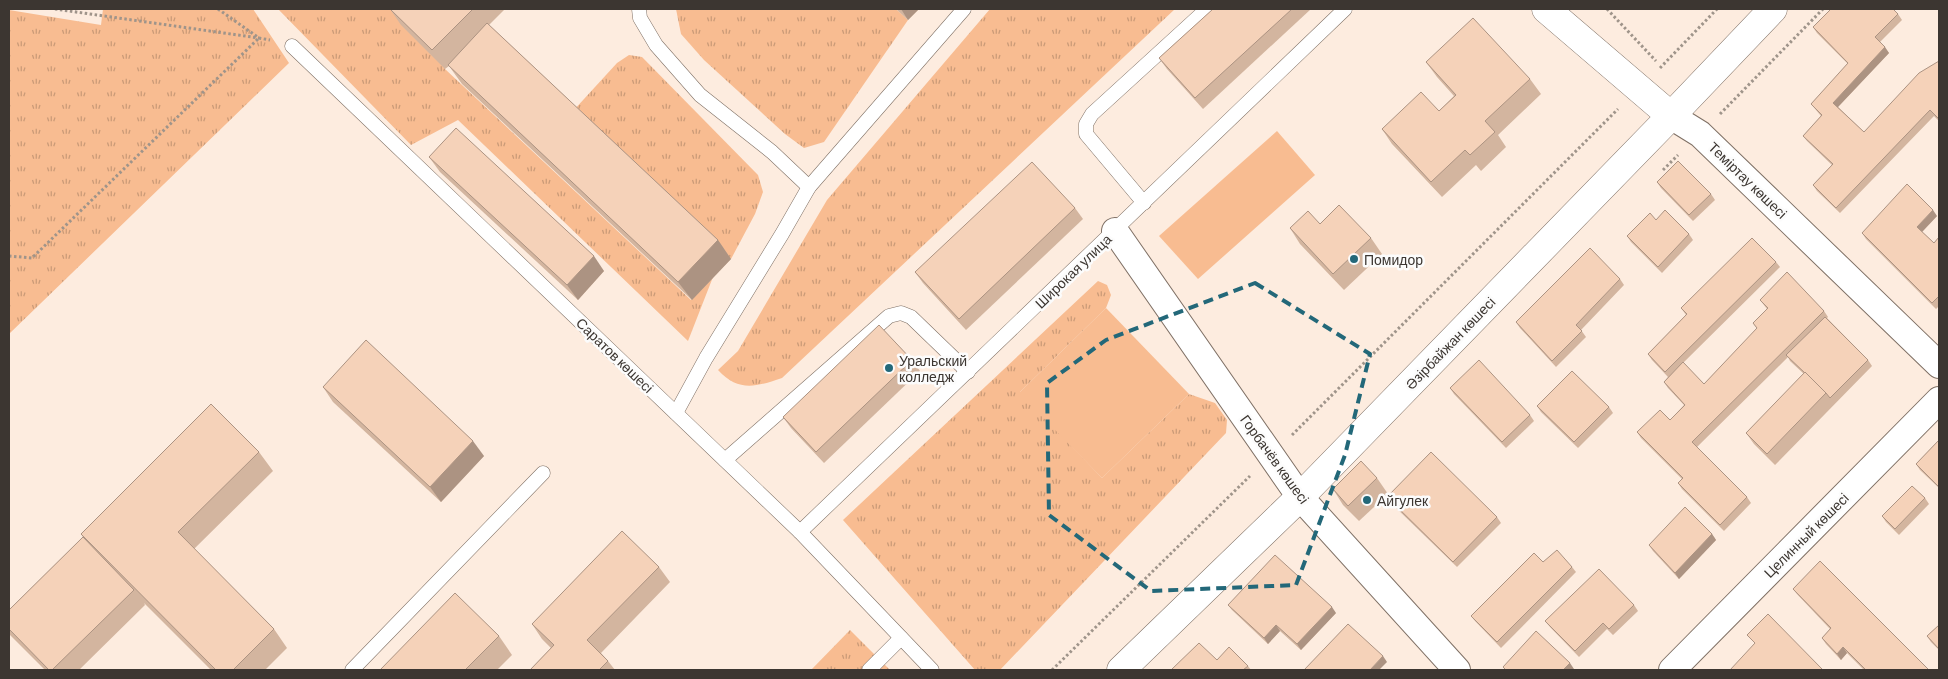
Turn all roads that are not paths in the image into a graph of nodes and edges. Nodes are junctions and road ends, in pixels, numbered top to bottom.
1 (639, 9) edge
2 (964, 9) edge
3 (1207, 9) edge
4 (1344, 9) edge
5 (1546, 9) edge
6 (1773, 9) edge
7 (292, 46) road end
8 (1672, 116) junction
9 (809, 187) junction
10 (1144, 203) junction
11 (1115, 231) junction
12 (1939, 365) edge
13 (968, 372) junction
14 (1939, 400) edge
15 (676, 413) junction
16 (725, 460) junction
17 (542, 473) dead end
18 (1300, 497) junction
19 (800, 532) junction
20 (901, 638) junction
21 (352, 670) edge
22 (869, 670) edge
23 (932, 670) edge
24 (1121, 670) edge
25 (1457, 670) edge
26 (1672, 670) edge

1 - 9 lane
2 - 9 lane
3 - 10 lane
4 - 10 lane, Широкая улица
5 - 8 main road, Теміртау көшесі
6 - 8 main road, Әзірбайжан көшесі
7 - 15 lane, Саратов көшесі
8 - 12 street, Теміртау көшесі
8 - 18 main road, Әзірбайжан көшесі
9 - 15 lane
10 - 11 lane, Широкая улица
11 - 13 lane, Широкая улица
11 - 18 street, Горбачёв көшесі
13 - 16 lane
13 - 19 lane, Широкая улица
14 - 26 street, Целинный көшесі
15 - 16 lane, Саратов көшесі
16 - 19 lane, Саратов көшесі
17 - 21 lane
18 - 24 main road, Әзірбайжан көшесі
18 - 25 street, Горбачёв көшесі
19 - 20 lane, Саратов көшесі
20 - 22 lane
20 - 23 lane, Саратов көшесі

